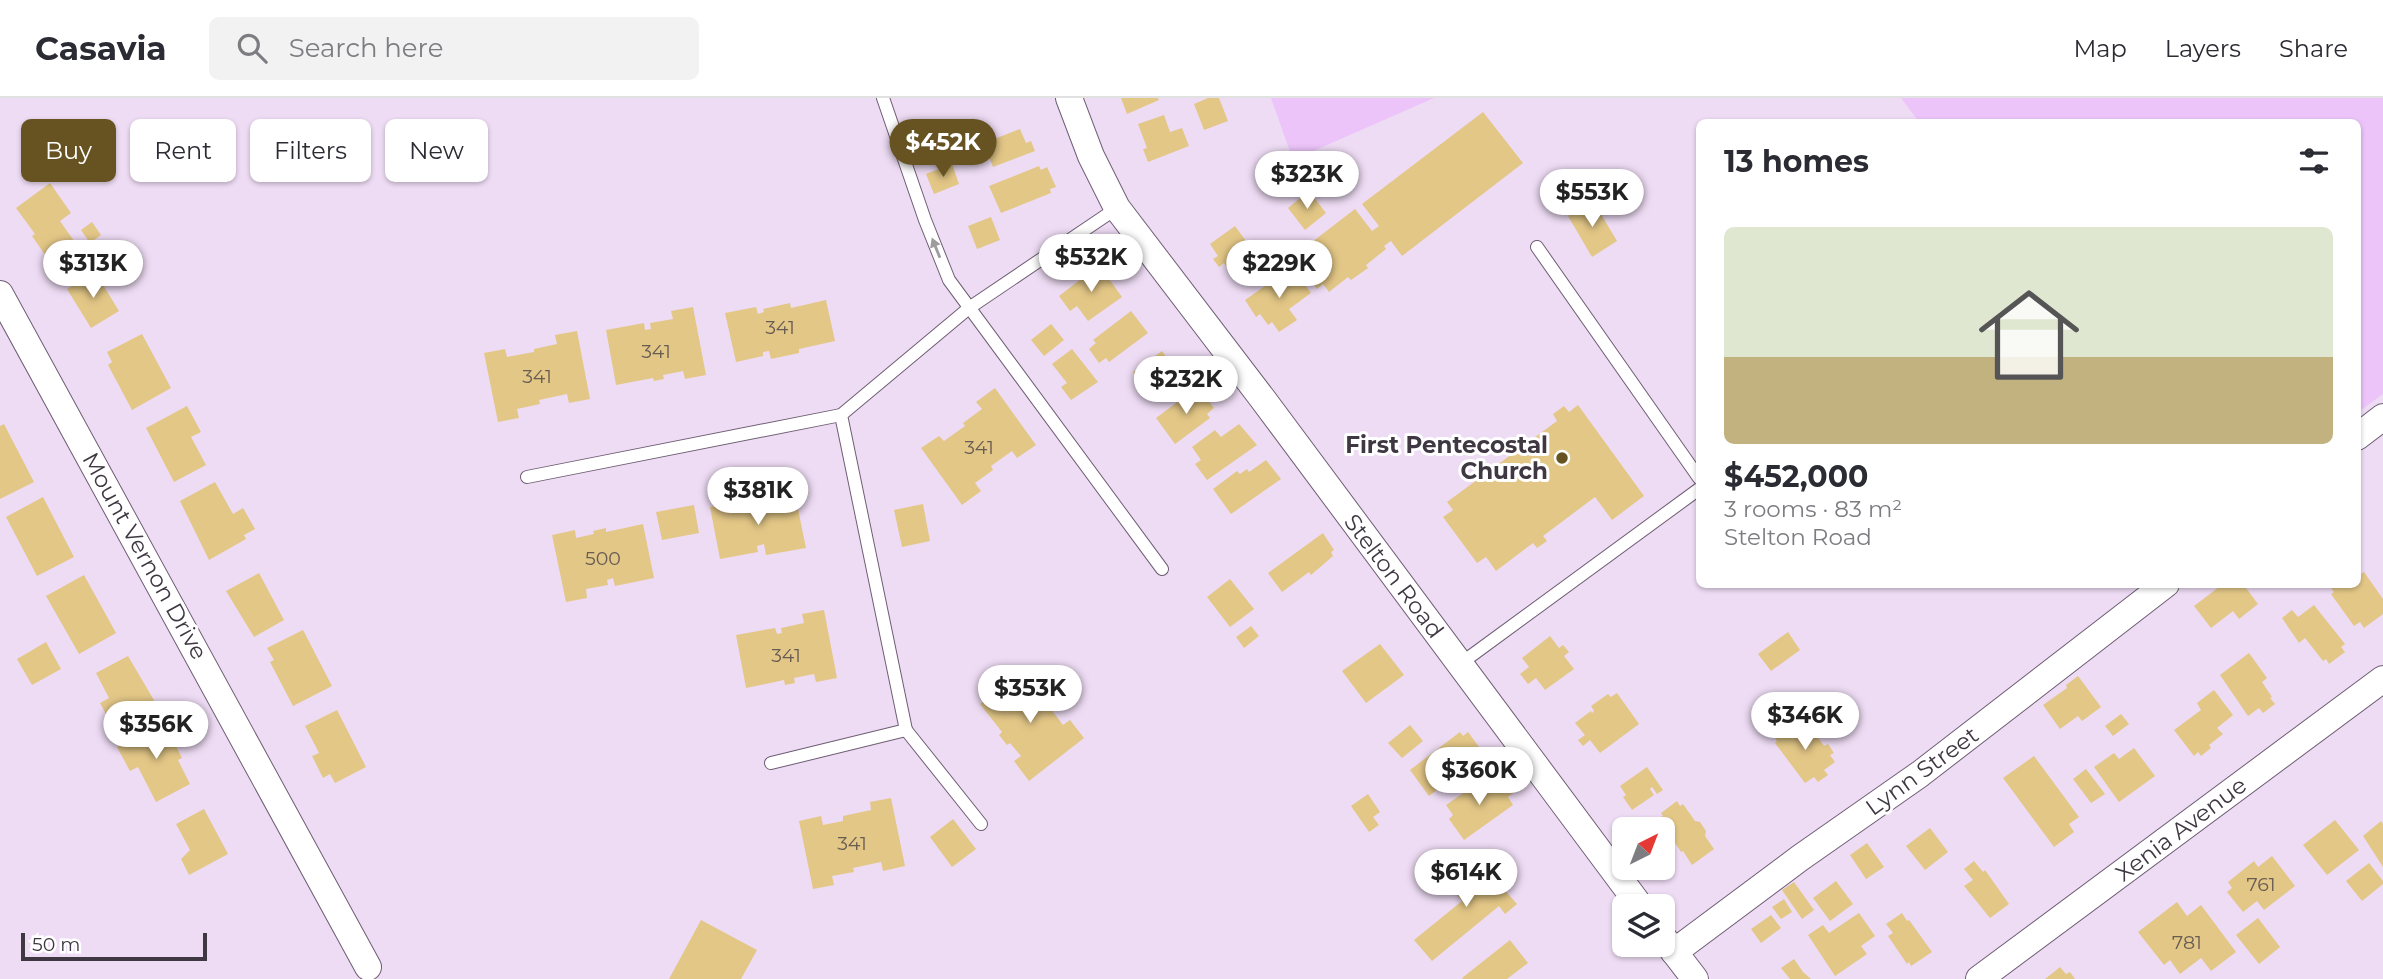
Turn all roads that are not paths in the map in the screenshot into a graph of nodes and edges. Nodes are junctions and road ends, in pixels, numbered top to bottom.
1 (883, 98) edge
2 (1069, 98) edge
3 (1117, 208) junction
4 (1537, 247) dead end
5 (0, 294) edge
6 (969, 308) junction
7 (841, 415) junction
8 (2383, 417) edge
9 (2361, 434) edge
10 (1696, 474) edge
11 (527, 477) dead end
12 (1696, 491) edge
13 (1162, 569) dead end
14 (2161, 588) edge
15 (1460, 664) junction
16 (2383, 679) edge
17 (906, 730) junction
18 (771, 763) dead end
19 (981, 824) dead end
20 (1631, 894) edge
21 (1675, 939) edge
22 (1675, 953) edge
23 (368, 967) dead end
24 (1695, 979) edge
25 (1979, 979) edge

6 -> 1 lane
2 - 3 street, Stelton Road
3 - 6 lane
3 - 15 street, Stelton Road
4 - 10 lane
5 - 23 street, Mount Vernon Drive
6 - 7 lane
6 - 13 lane
7 - 11 lane
7 - 17 lane
8 - 9 street
12 - 15 lane
14 - 21 street, Lynn Street
15 - 20 street, Stelton Road
16 - 25 street, Xenia Avenue
17 - 18 lane
17 - 19 lane
22 - 24 street

